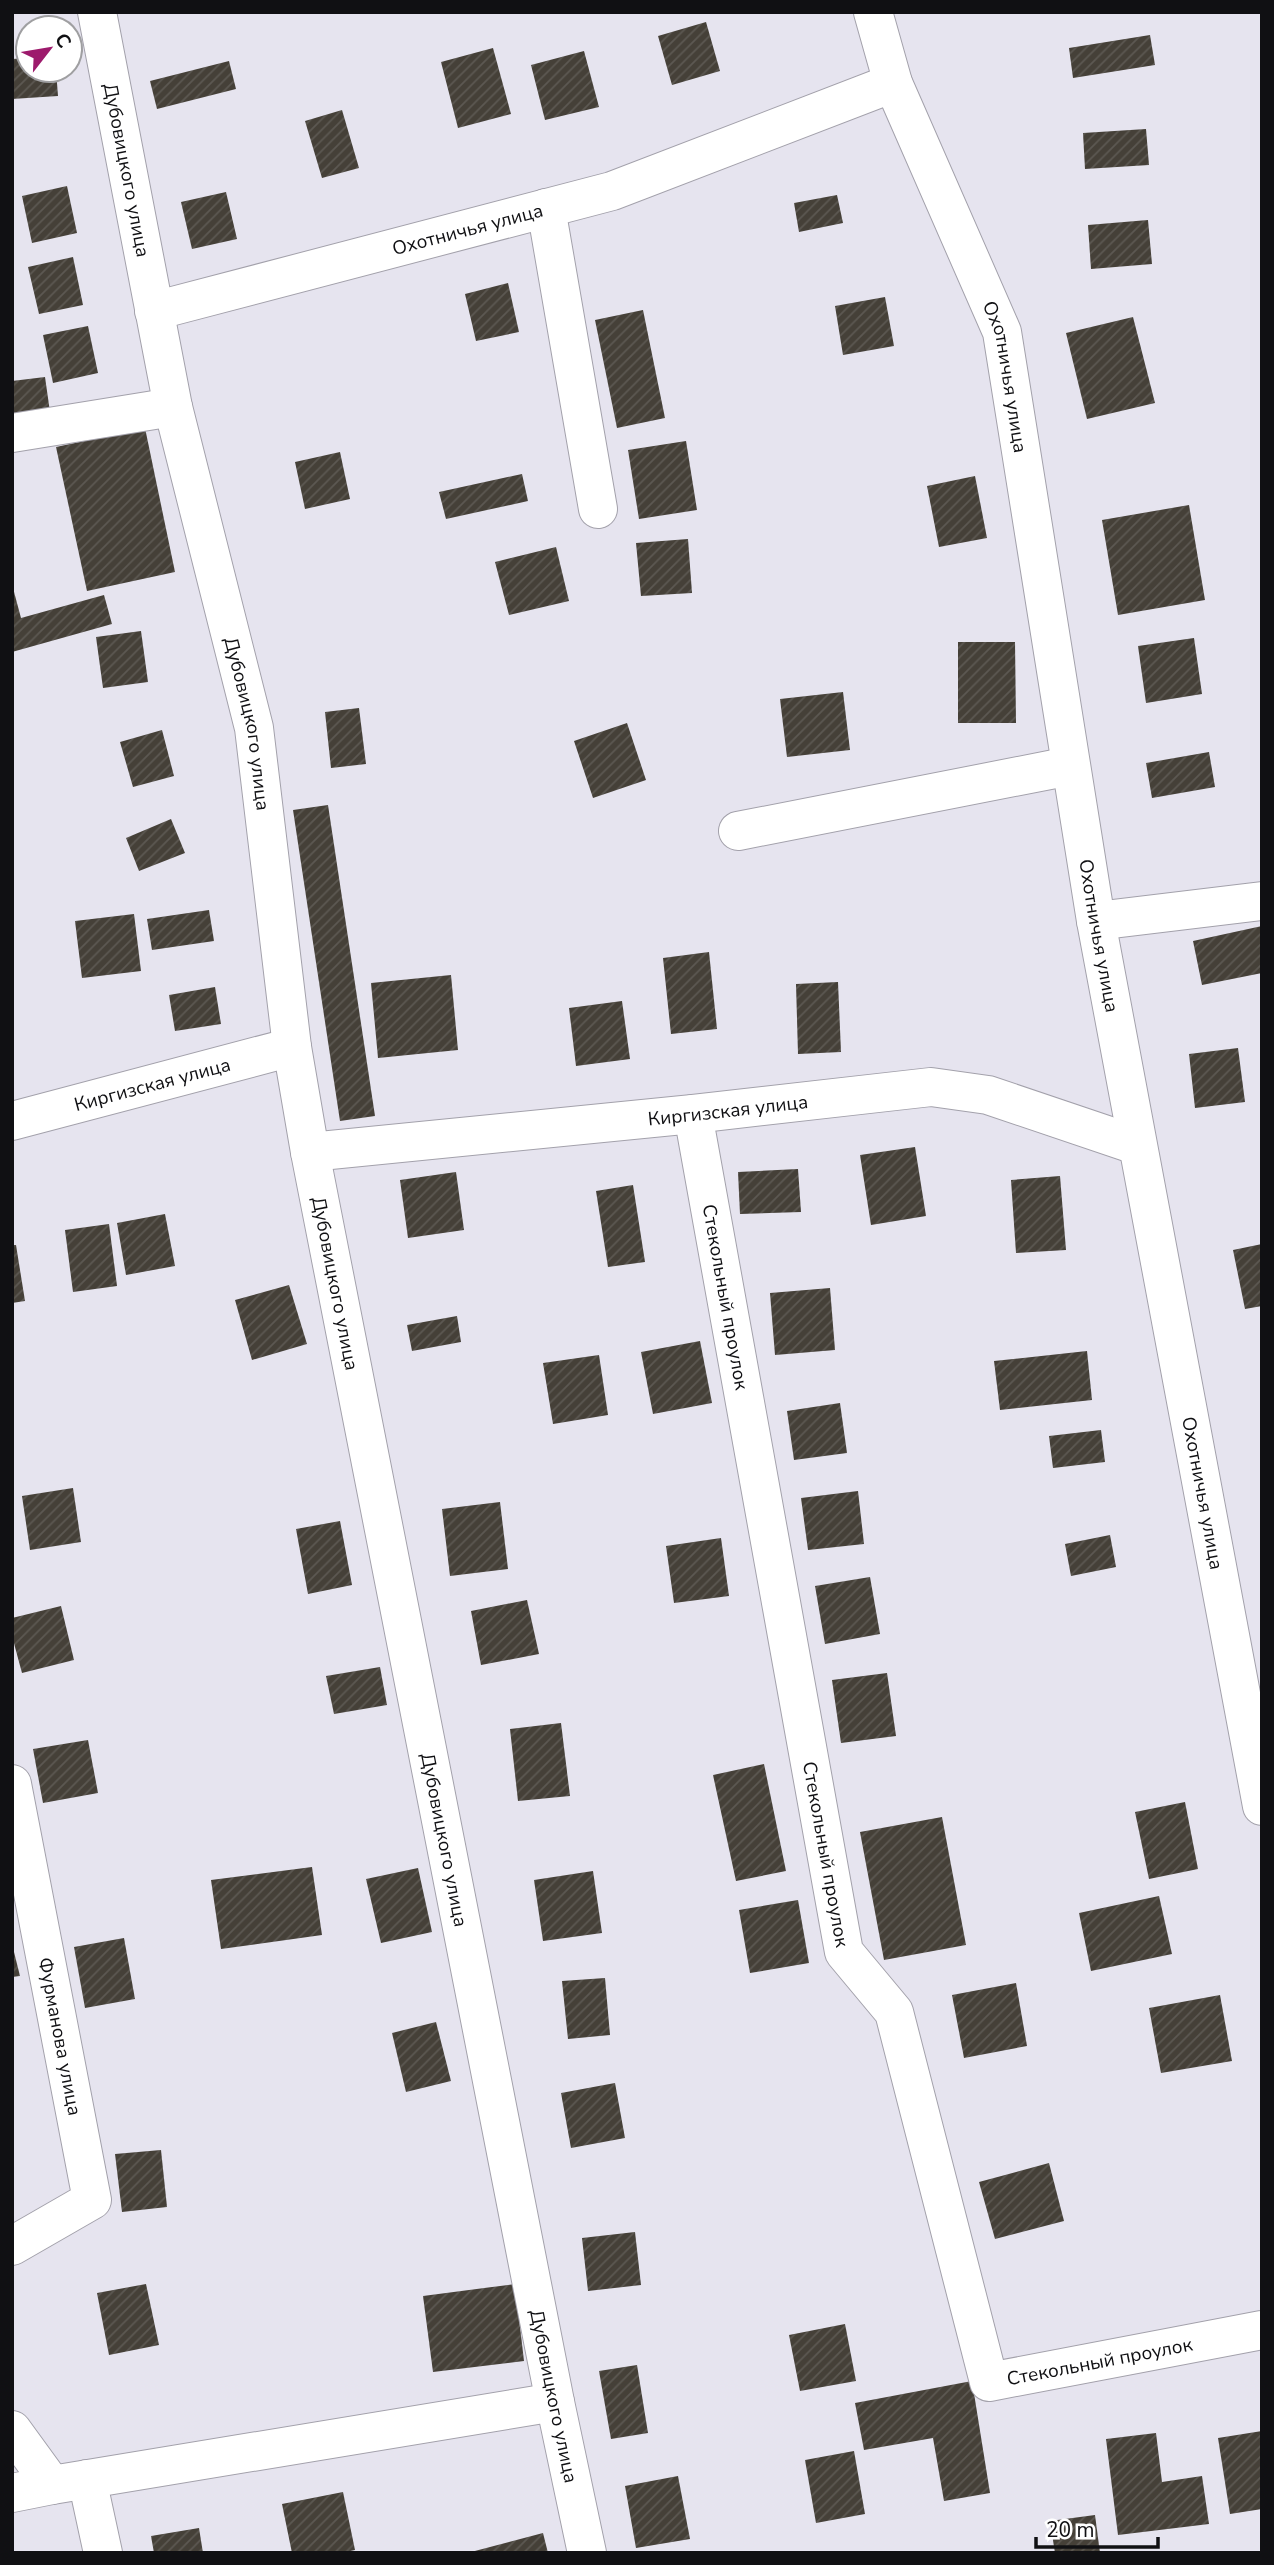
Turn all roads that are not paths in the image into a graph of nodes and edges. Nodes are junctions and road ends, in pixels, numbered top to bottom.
1 (97, 12) edge
2 (873, 12) edge
3 (893, 83) junction
4 (546, 208) junction
5 (154, 311) junction
6 (173, 407) junction
7 (12, 433) edge
8 (598, 509) dead end
9 (1070, 766) junction
10 (738, 831) dead end
11 (1262, 901) edge
12 (1096, 921) junction
13 (292, 1047) junction
14 (693, 1114) junction
15 (12, 1121) edge
16 (1136, 1145) junction
17 (310, 1152) junction
18 (12, 1784) edge
19 (1262, 1806) edge
20 (12, 2246) edge
21 (1262, 2330) edge
22 (555, 2402) junction
23 (12, 2430) edge
24 (70, 2482) junction
25 (12, 2493) edge
26 (103, 2553) edge
27 (587, 2553) edge

1 - 5 street, Дубовицкого улица
2 - 3 street, Охотничья улица
3 - 4 street, Охотничья улица
3 - 9 street, Охотничья улица
4 - 5 street, Охотничья улица
4 - 8 street
5 - 6 street, Дубовицкого улица
6 - 7 street
6 - 13 street, Дубовицкого улица
9 - 10 street
9 - 12 street, Охотничья улица
11 - 12 street
12 - 16 street, Охотничья улица
13 - 15 street, Киргизская улица
13 - 17 street, Дубовицкого улица
14 - 16 street, Киргизская улица
14 - 17 street, Киргизская улица
14 - 21 street, Стекольный проулок
16 - 19 street, Охотничья улица
17 - 22 street, Дубовицкого улица
18 - 20 street, Фурманова улица
22 - 24 street
22 - 27 street, Дубовицкого улица
23 - 24 street
24 - 25 street
24 - 26 street

